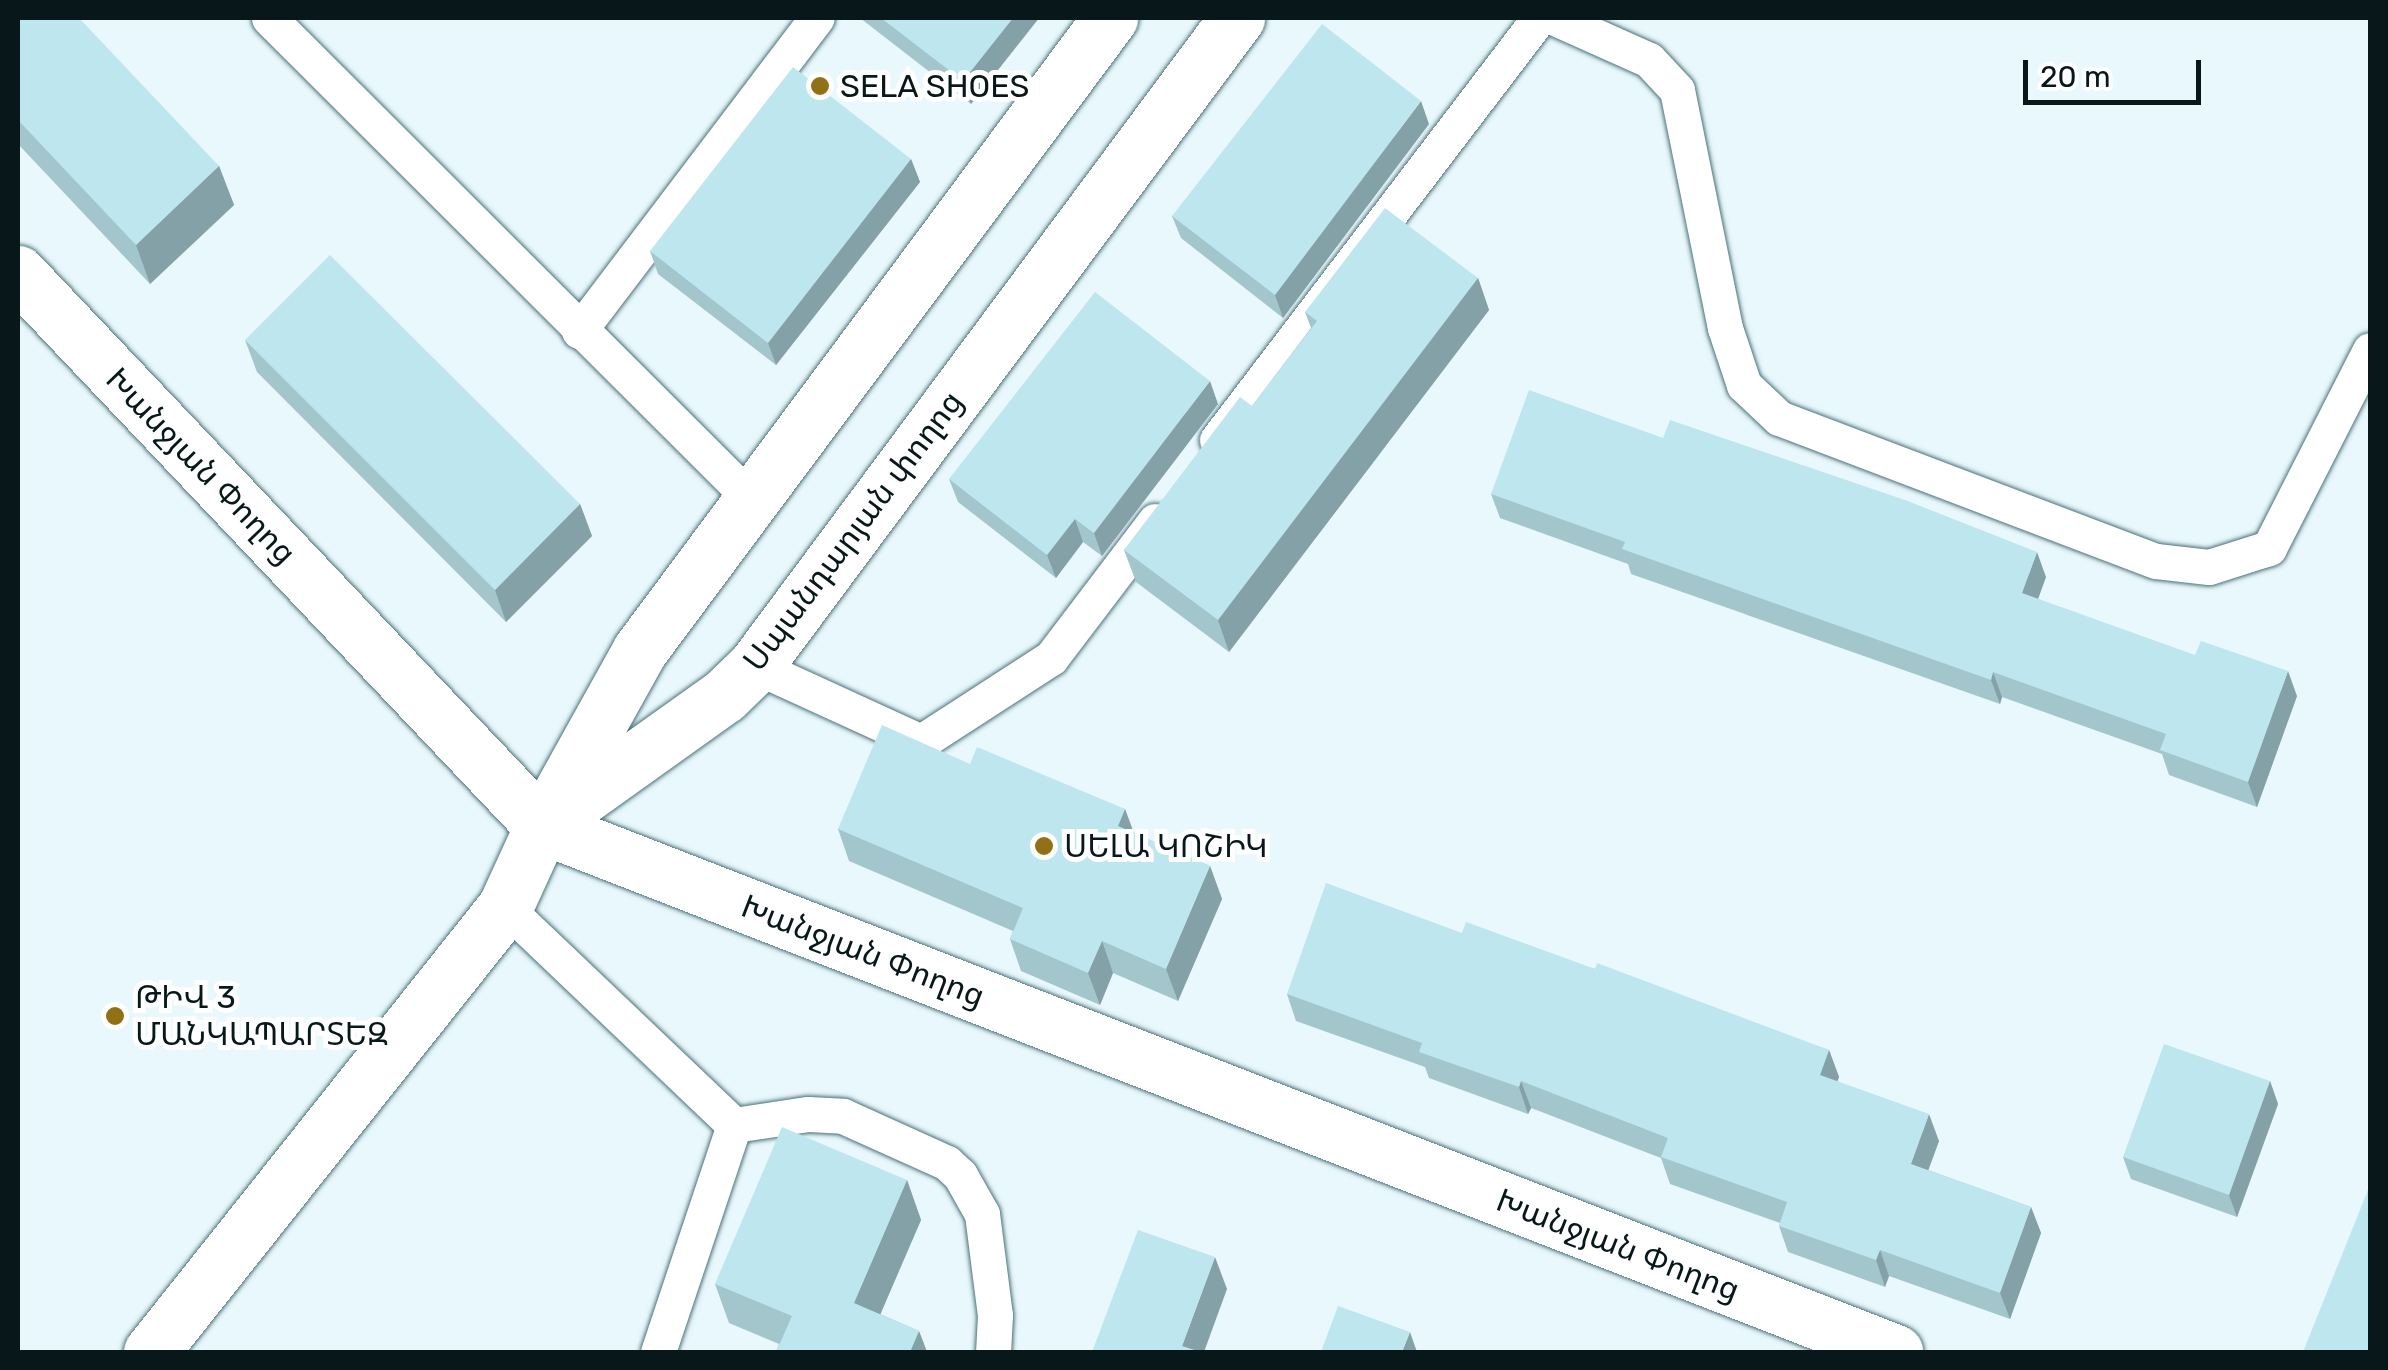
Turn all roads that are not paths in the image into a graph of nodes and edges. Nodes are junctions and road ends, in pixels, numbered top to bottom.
1 (269, 18) edge
2 (817, 18) edge
3 (1110, 18) edge
4 (1237, 18) edge
5 (1539, 18) edge
6 (1555, 18) edge
7 (18, 273) edge
8 (579, 331) junction
9 (2370, 350) edge
10 (1194, 470) edge
11 (750, 498) junction
12 (1170, 502) edge
13 (755, 666) junction
14 (542, 826) junction
15 (505, 906) junction
16 (734, 1125) junction
17 (152, 1352) edge
18 (658, 1352) edge
19 (993, 1352) edge
20 (1895, 1352) edge

1 - 8 lane
2 - 8 lane
3 - 11 street
4 - 13 street, Սպանդարյան փողոց
5 - 10 lane
6 - 9 lane
7 - 14 street, Խանջյան Փողոց
8 - 11 lane
11 - 14 street
12 - 13 lane
13 - 14 street, Սպանդարյան փողոց
14 - 15 street
14 - 20 street, Խանջյան Փողոց
15 - 16 lane
15 - 17 street
16 - 18 lane
16 - 19 lane

